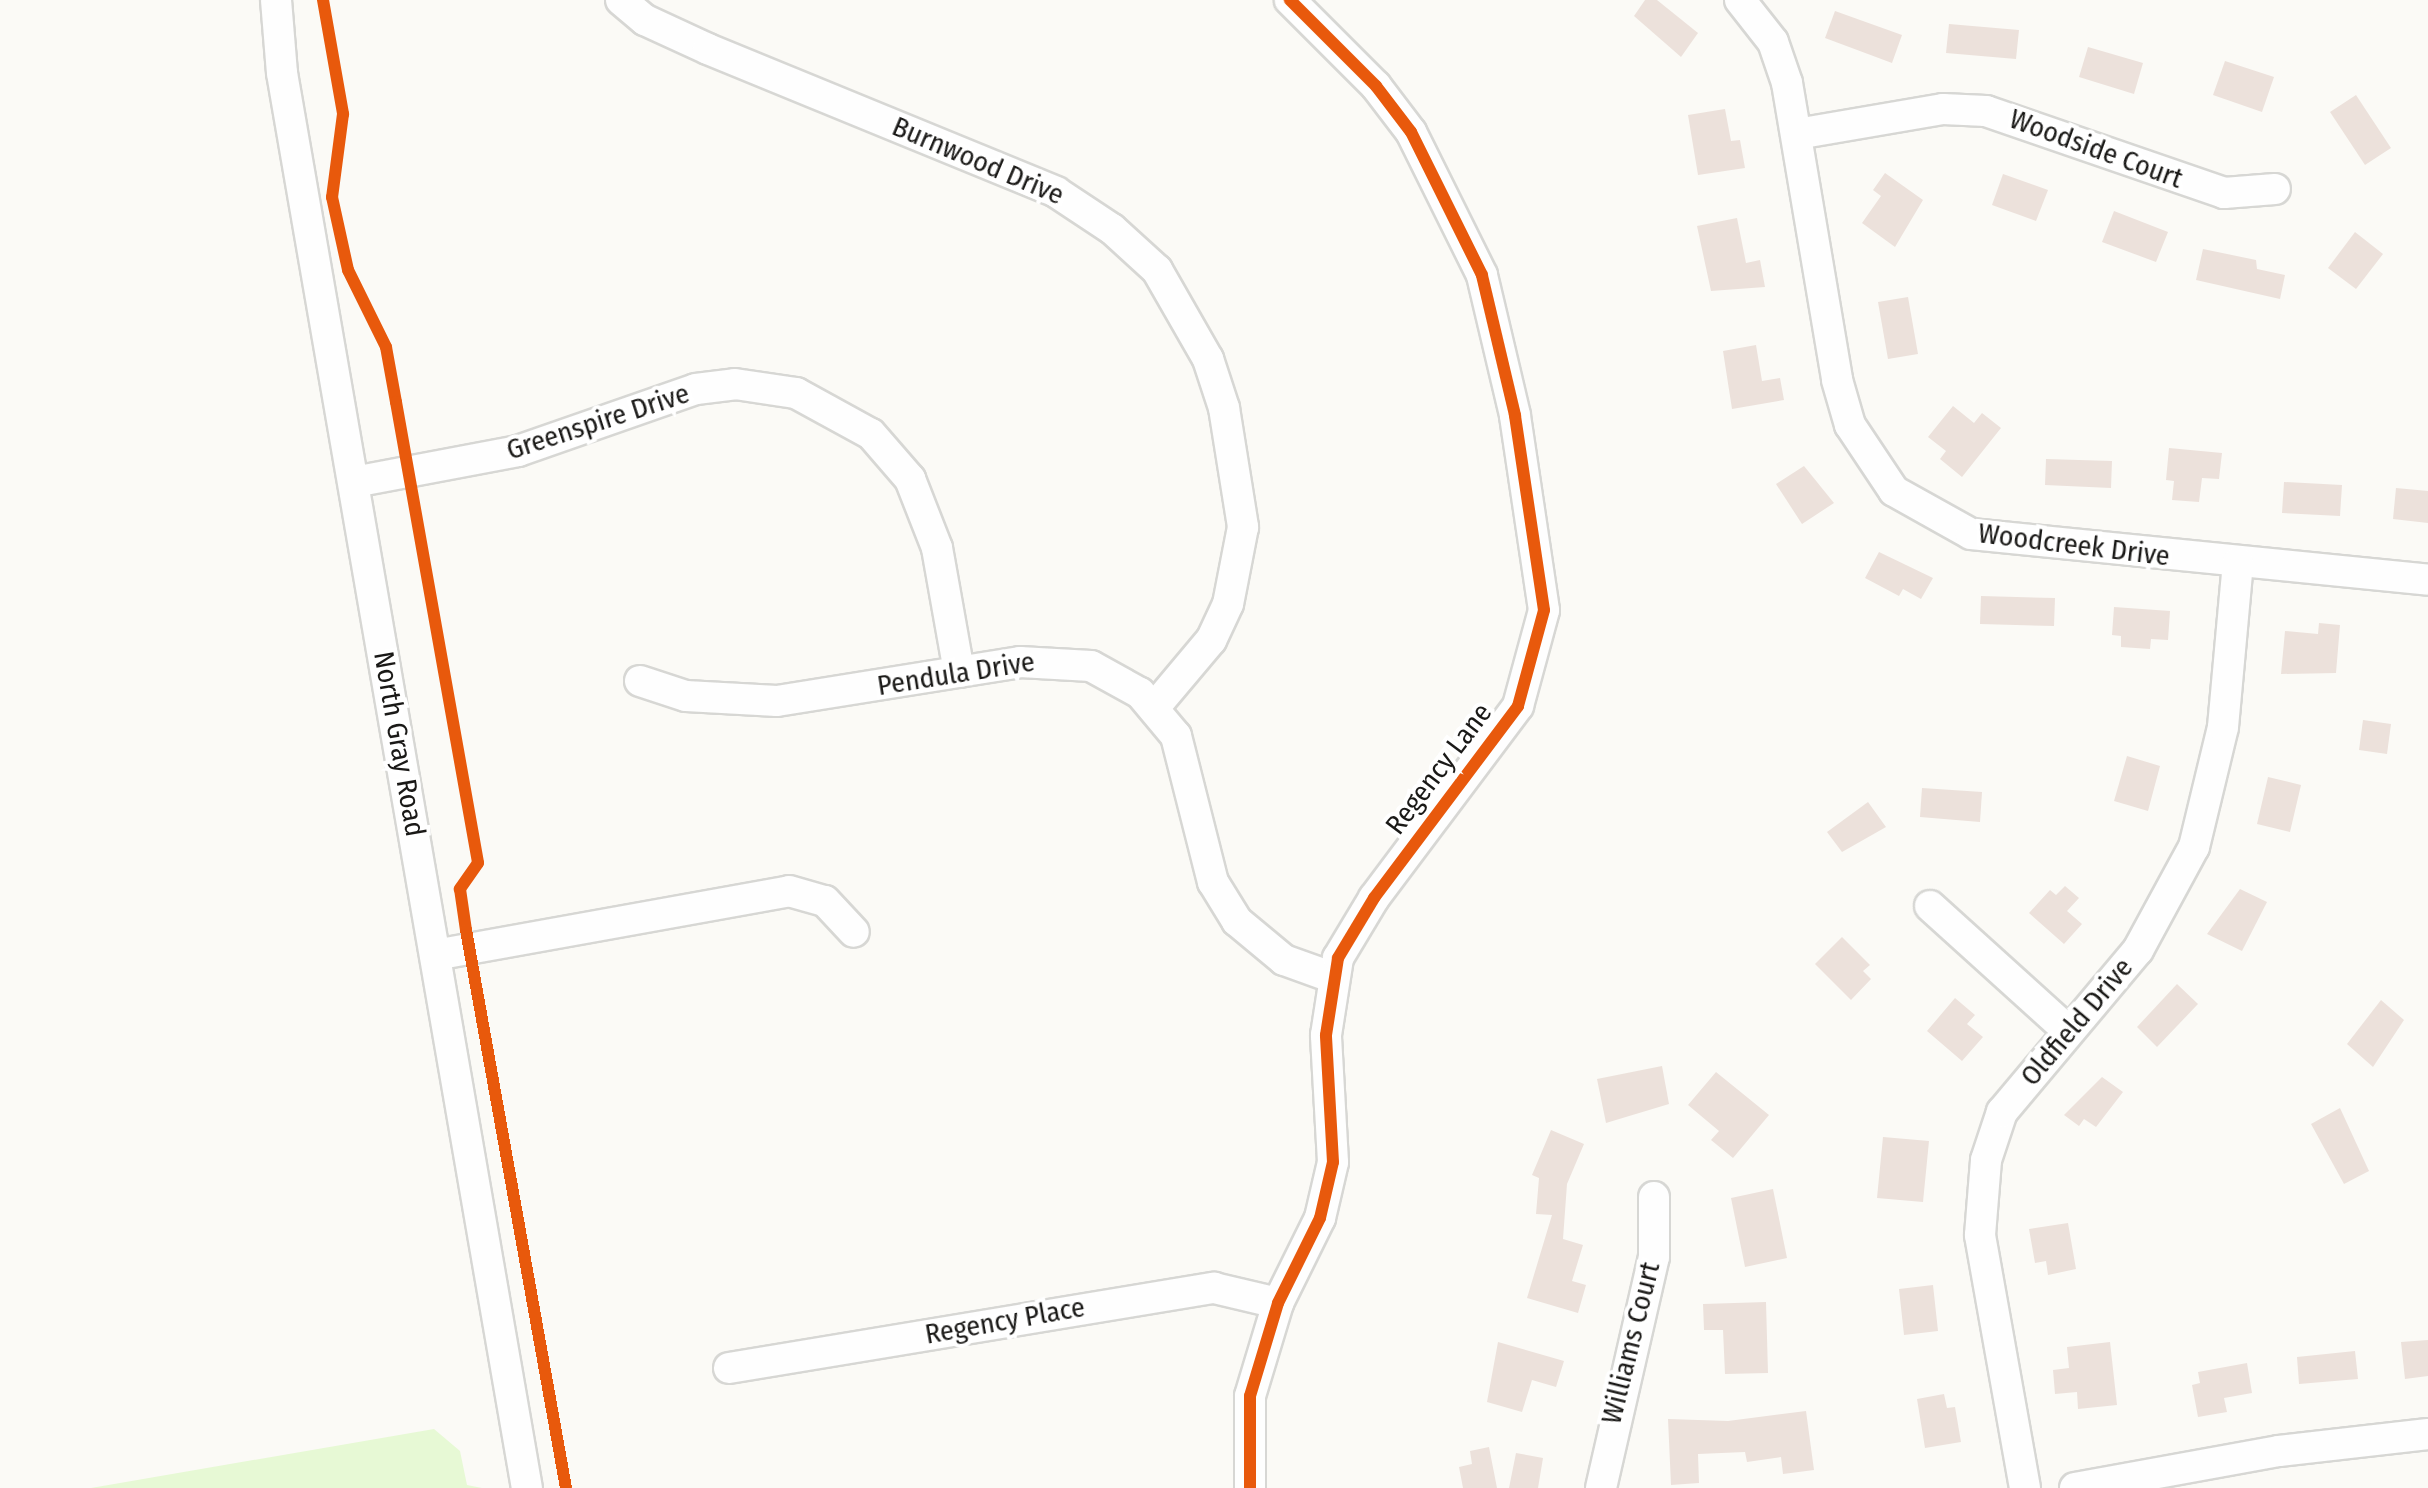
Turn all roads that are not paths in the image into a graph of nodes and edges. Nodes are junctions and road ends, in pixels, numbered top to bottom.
1 (276, 0) edge
2 (621, 0) edge
3 (1290, 0) edge
4 (1740, 0) edge
5 (1798, 134) junction
6 (2275, 189) dead end
7 (354, 482) junction
8 (2238, 562) junction
9 (2428, 580) edge
10 (958, 672) junction
11 (640, 681) dead end
12 (1154, 708) junction
13 (1930, 906) dead end
14 (854, 932) dead end
15 (436, 955) junction
16 (1334, 978) junction
17 (2067, 1030) junction
18 (1654, 1198) dead end
19 (1278, 1303) junction
20 (729, 1368) dead end
21 (2428, 1434) edge
22 (527, 1488) edge
23 (1250, 1488) edge
24 (1600, 1488) edge
25 (2025, 1488) edge
26 (2074, 1488) edge

1 - 7 street, North Gray Road
2 - 12 street, Burnwood Drive
3 - 16 street, Regency Lane
4 - 5 street, Woodcreek Drive
5 - 6 street, Woodside Court
5 - 8 street, Woodcreek Drive
7 - 10 street, Greenspire Drive
7 - 15 street, North Gray Road
8 - 9 street, Woodcreek Drive
8 - 17 street, Oldfield Drive
10 - 11 street, Pendula Drive
10 - 12 street, Pendula Drive
12 - 16 street, Pendula Drive
13 - 17 street
14 - 15 street
15 - 22 street, North Gray Road
16 - 19 street, Regency Lane
17 - 25 street, Oldfield Drive
18 - 24 street, Williams Court
19 - 20 street, Regency Place
19 - 23 street, Regency Lane
21 - 26 street

